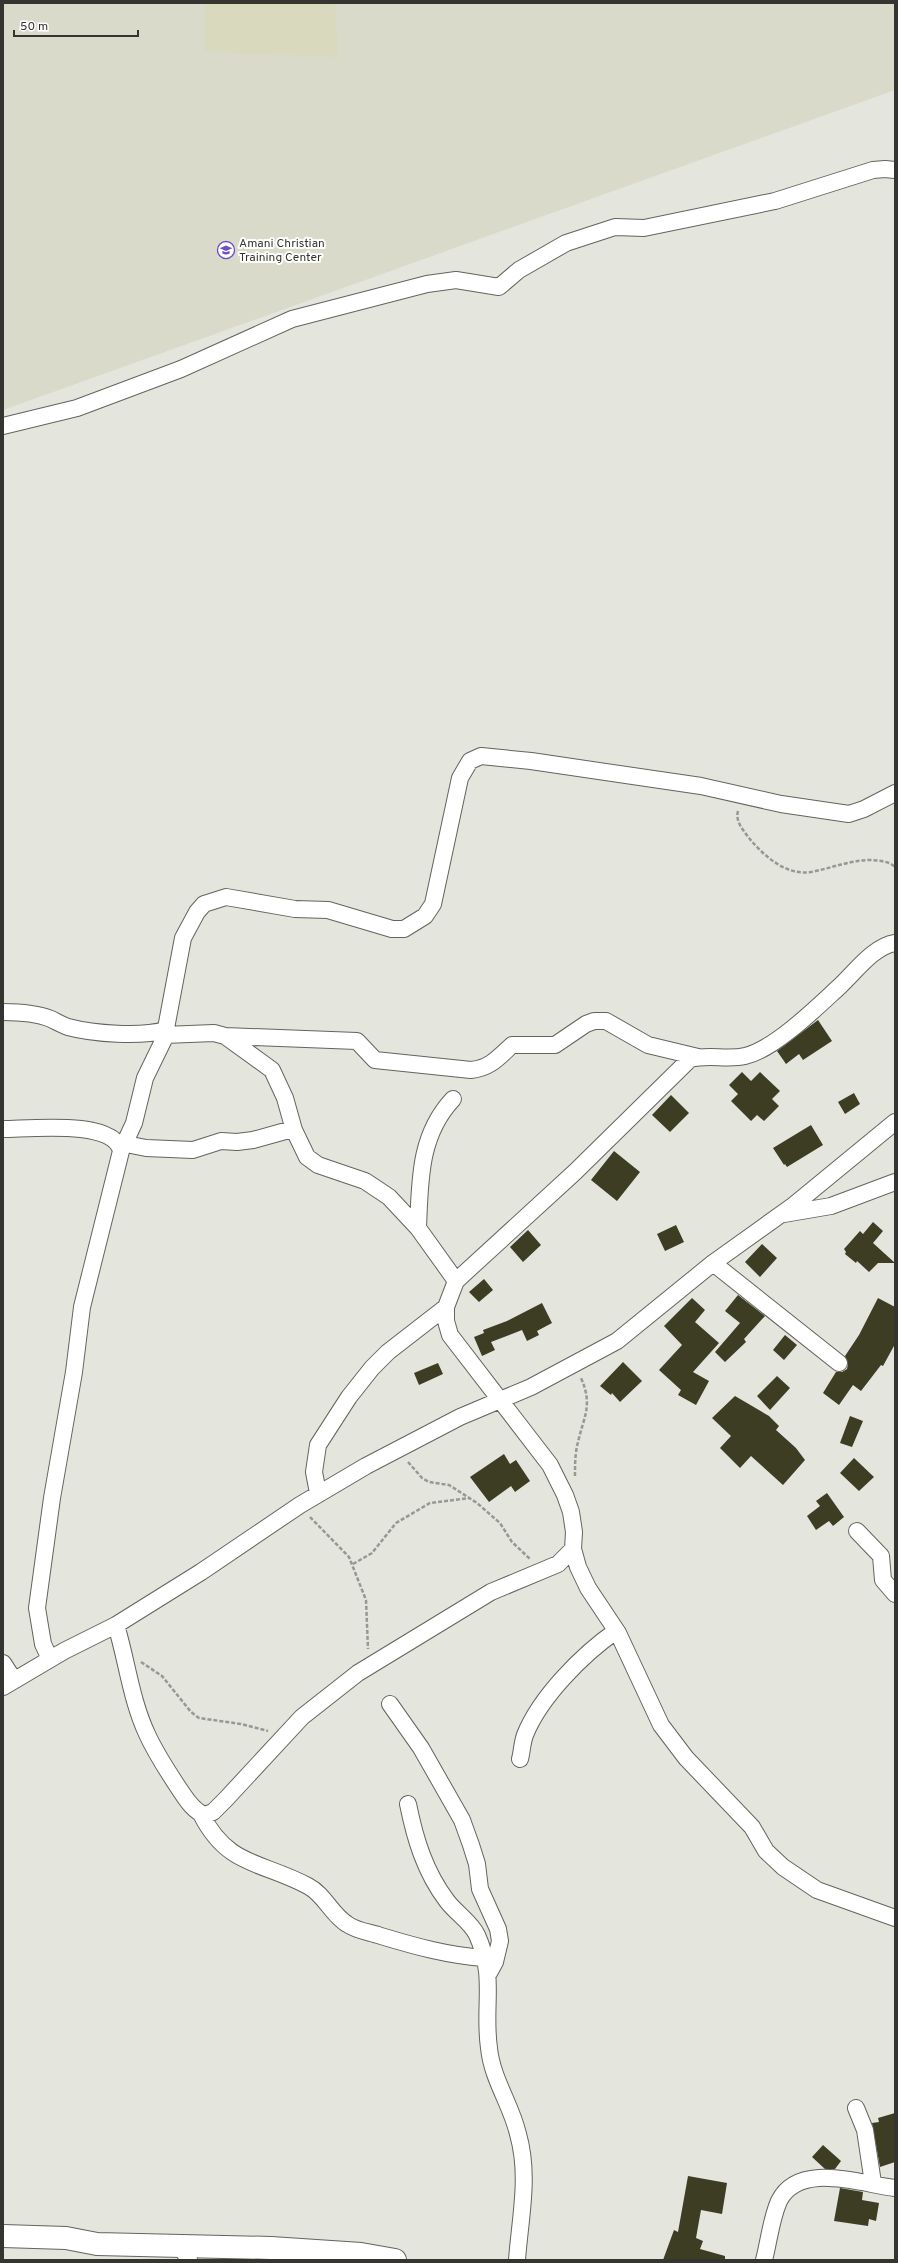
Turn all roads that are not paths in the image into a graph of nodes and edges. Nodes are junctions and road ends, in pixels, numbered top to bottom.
1 (895, 170) edge
2 (3, 426) edge
3 (895, 793) edge
4 (895, 943) edge
5 (3, 1012) edge
6 (165, 1033) junction
7 (225, 1036) junction
8 (698, 1057) junction
9 (453, 1098) dead end
10 (895, 1122) edge
11 (3, 1129) edge
12 (294, 1130) junction
13 (123, 1148) junction
14 (895, 1182) edge
15 (780, 1214) junction
16 (418, 1228) junction
17 (713, 1263) junction
18 (456, 1281) junction
19 (446, 1307) junction
20 (839, 1363) dead end
21 (500, 1400) junction
22 (318, 1494) junction
23 (857, 1532) dead end
24 (573, 1549) junction
25 (895, 1594) edge
26 (116, 1625) junction
27 (616, 1631) junction
28 (50, 1659) junction
29 (3, 1663) edge
30 (8, 1683) edge
31 (390, 1704) dead end
32 (520, 1759) dead end
33 (408, 1804) dead end
34 (201, 1814) junction
35 (895, 1918) edge
36 (487, 1965) junction
37 (856, 2108) dead end
38 (873, 2183) junction
39 (895, 2188) edge
40 (3, 2236) edge
41 (185, 2253) edge
42 (394, 2260) edge
43 (517, 2260) edge
44 (764, 2260) edge

1 - 2 street
3 - 6 street
4 - 8 street
5 - 6 street
6 - 7 street
6 - 13 street
7 - 8 street
7 - 12 street
8 - 18 street
9 - 16 street
10 - 15 street
11 - 13 street
12 - 13 street
12 - 16 street
13 - 28 street
14 - 15 street
15 - 17 street
16 - 18 street
17 - 20 street
17 - 21 street
18 - 19 street
19 - 21 street
19 - 22 street
21 - 22 street
21 - 24 street
22 - 26 street
23 - 25 street
24 - 27 street
24 - 34 street
26 - 28 street
26 - 34 street
27 - 32 street
27 - 35 street
28 - 30 street
29 - 30 street
31 - 36 street
33 - 36 street
34 - 36 street
36 - 43 street
37 - 38 street
38 - 39 street
38 - 44 street
40 - 41 street
41 - 42 street

